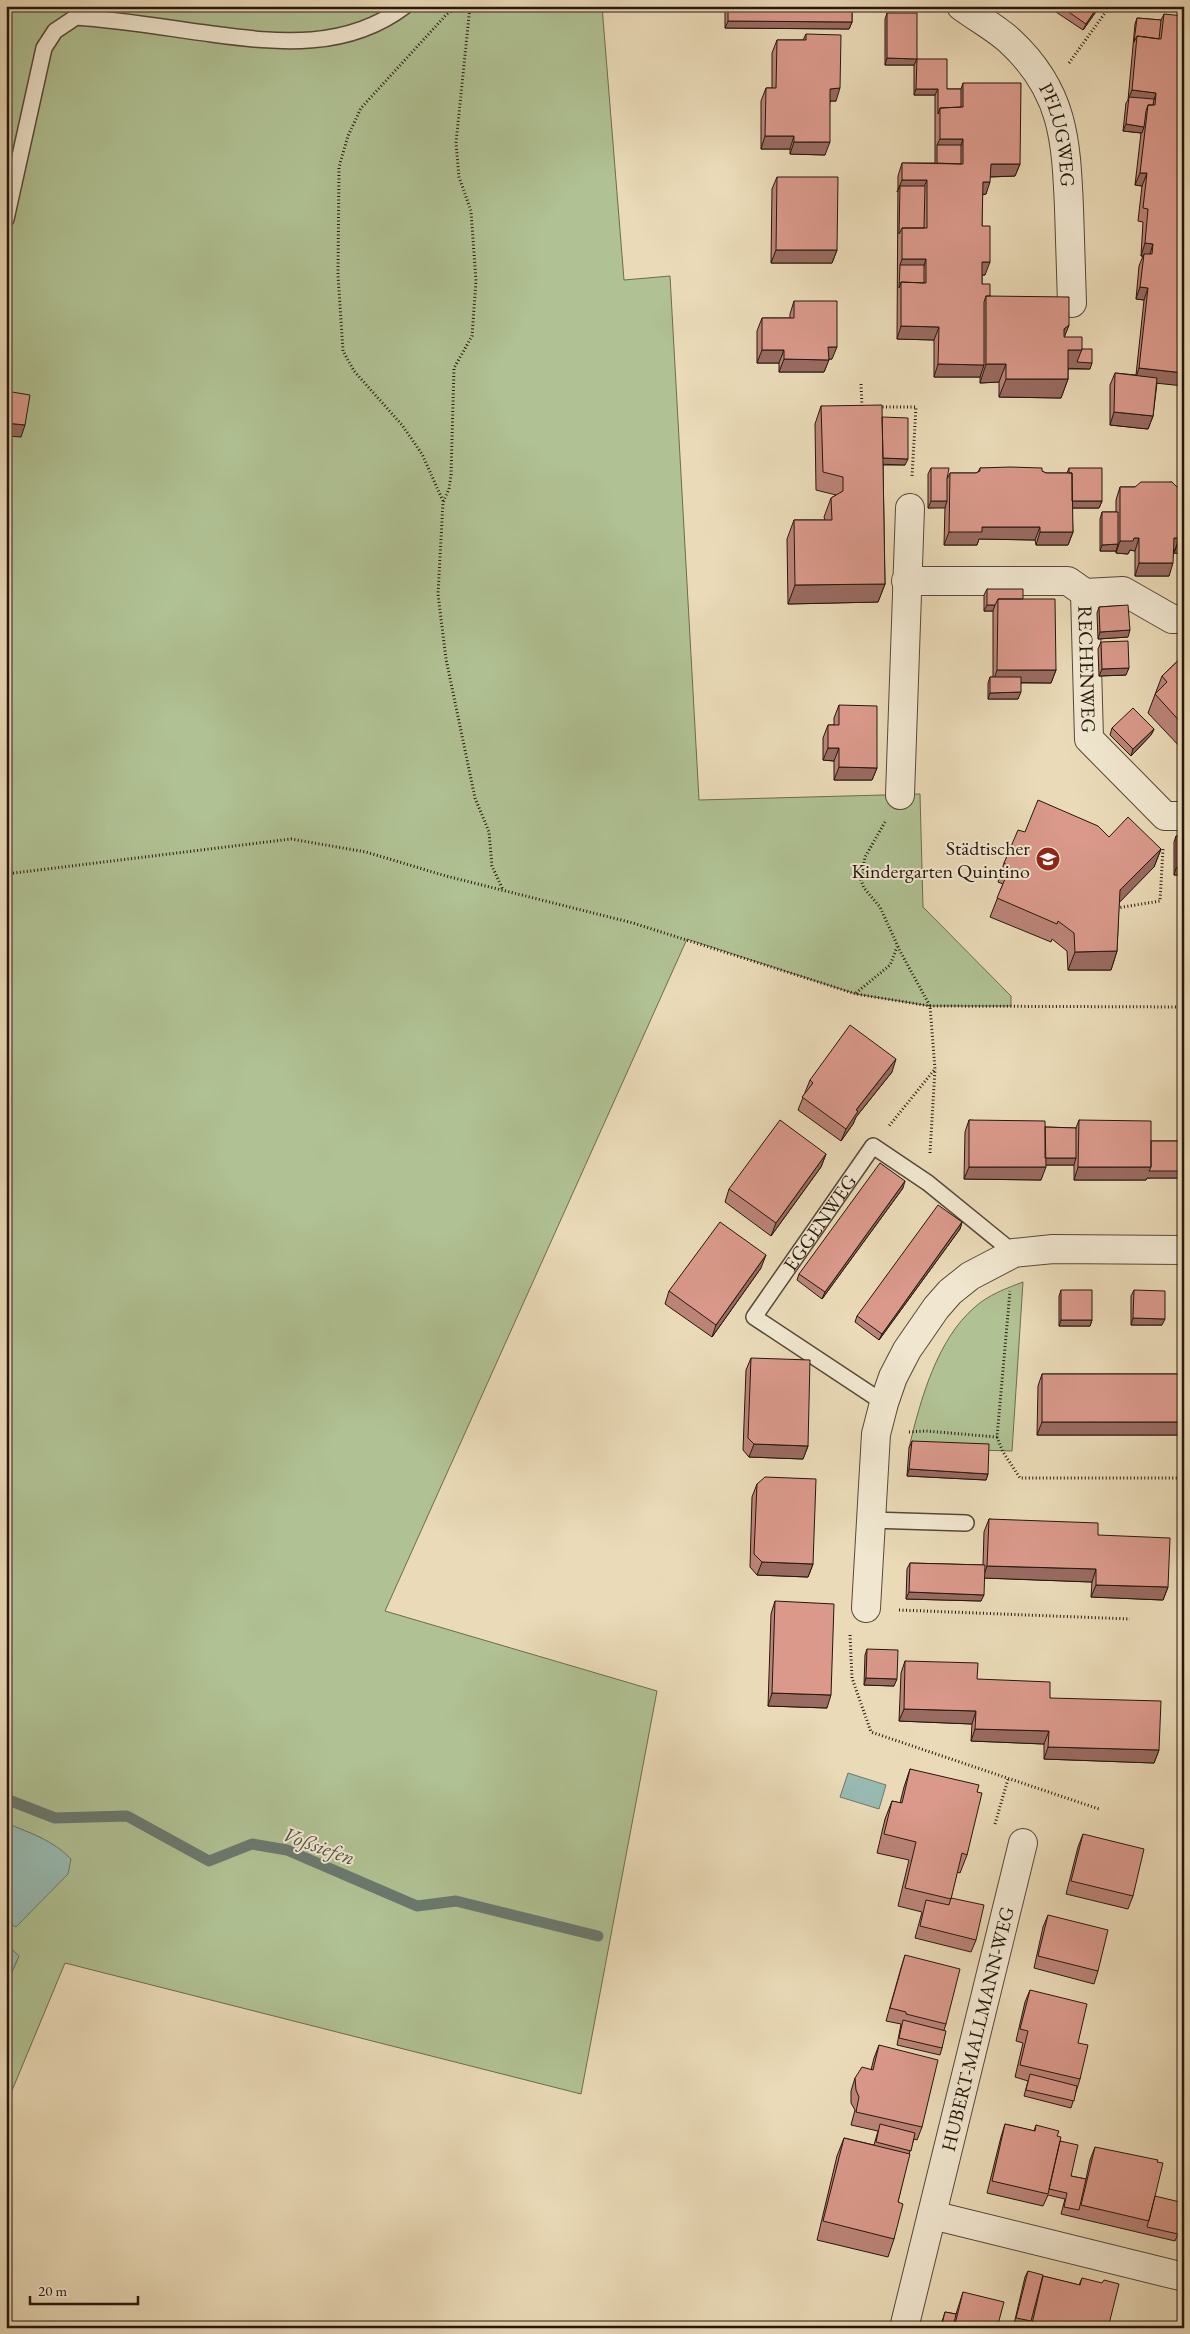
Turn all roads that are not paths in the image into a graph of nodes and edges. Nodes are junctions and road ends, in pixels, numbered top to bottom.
1 (405, 6) edge
2 (960, 6) edge
3 (6, 220) edge
4 (1072, 303) dead end
5 (910, 508) road end
6 (906, 582) junction
7 (1085, 593) junction
8 (1184, 619) edge
9 (900, 796) road end
10 (1175, 816) edge
11 (1184, 1250) edge
12 (1014, 1253) junction
13 (884, 1403) junction
14 (871, 1520) junction
15 (966, 1523) dead end
16 (866, 1608) road end
17 (1023, 1843) dead end
18 (932, 2215) junction
19 (1184, 2277) edge
20 (904, 2328) edge

1 - 3 lane
2 - 4 street, PFLUGWEG
5 - 6 street
6 - 7 street, RECHENWEG
6 - 9 street
7 - 8 street, RECHENWEG
7 - 10 street, RECHENWEG
11 - 12 street
12 - 13 street
12 - 13 lane, EGGENWEG
13 - 14 street
14 - 15 lane
14 - 16 street
17 - 18 street, HUBERT-MALLMANN-WEG
18 - 19 street
18 - 20 street, HUBERT-MALLMANN-WEG

